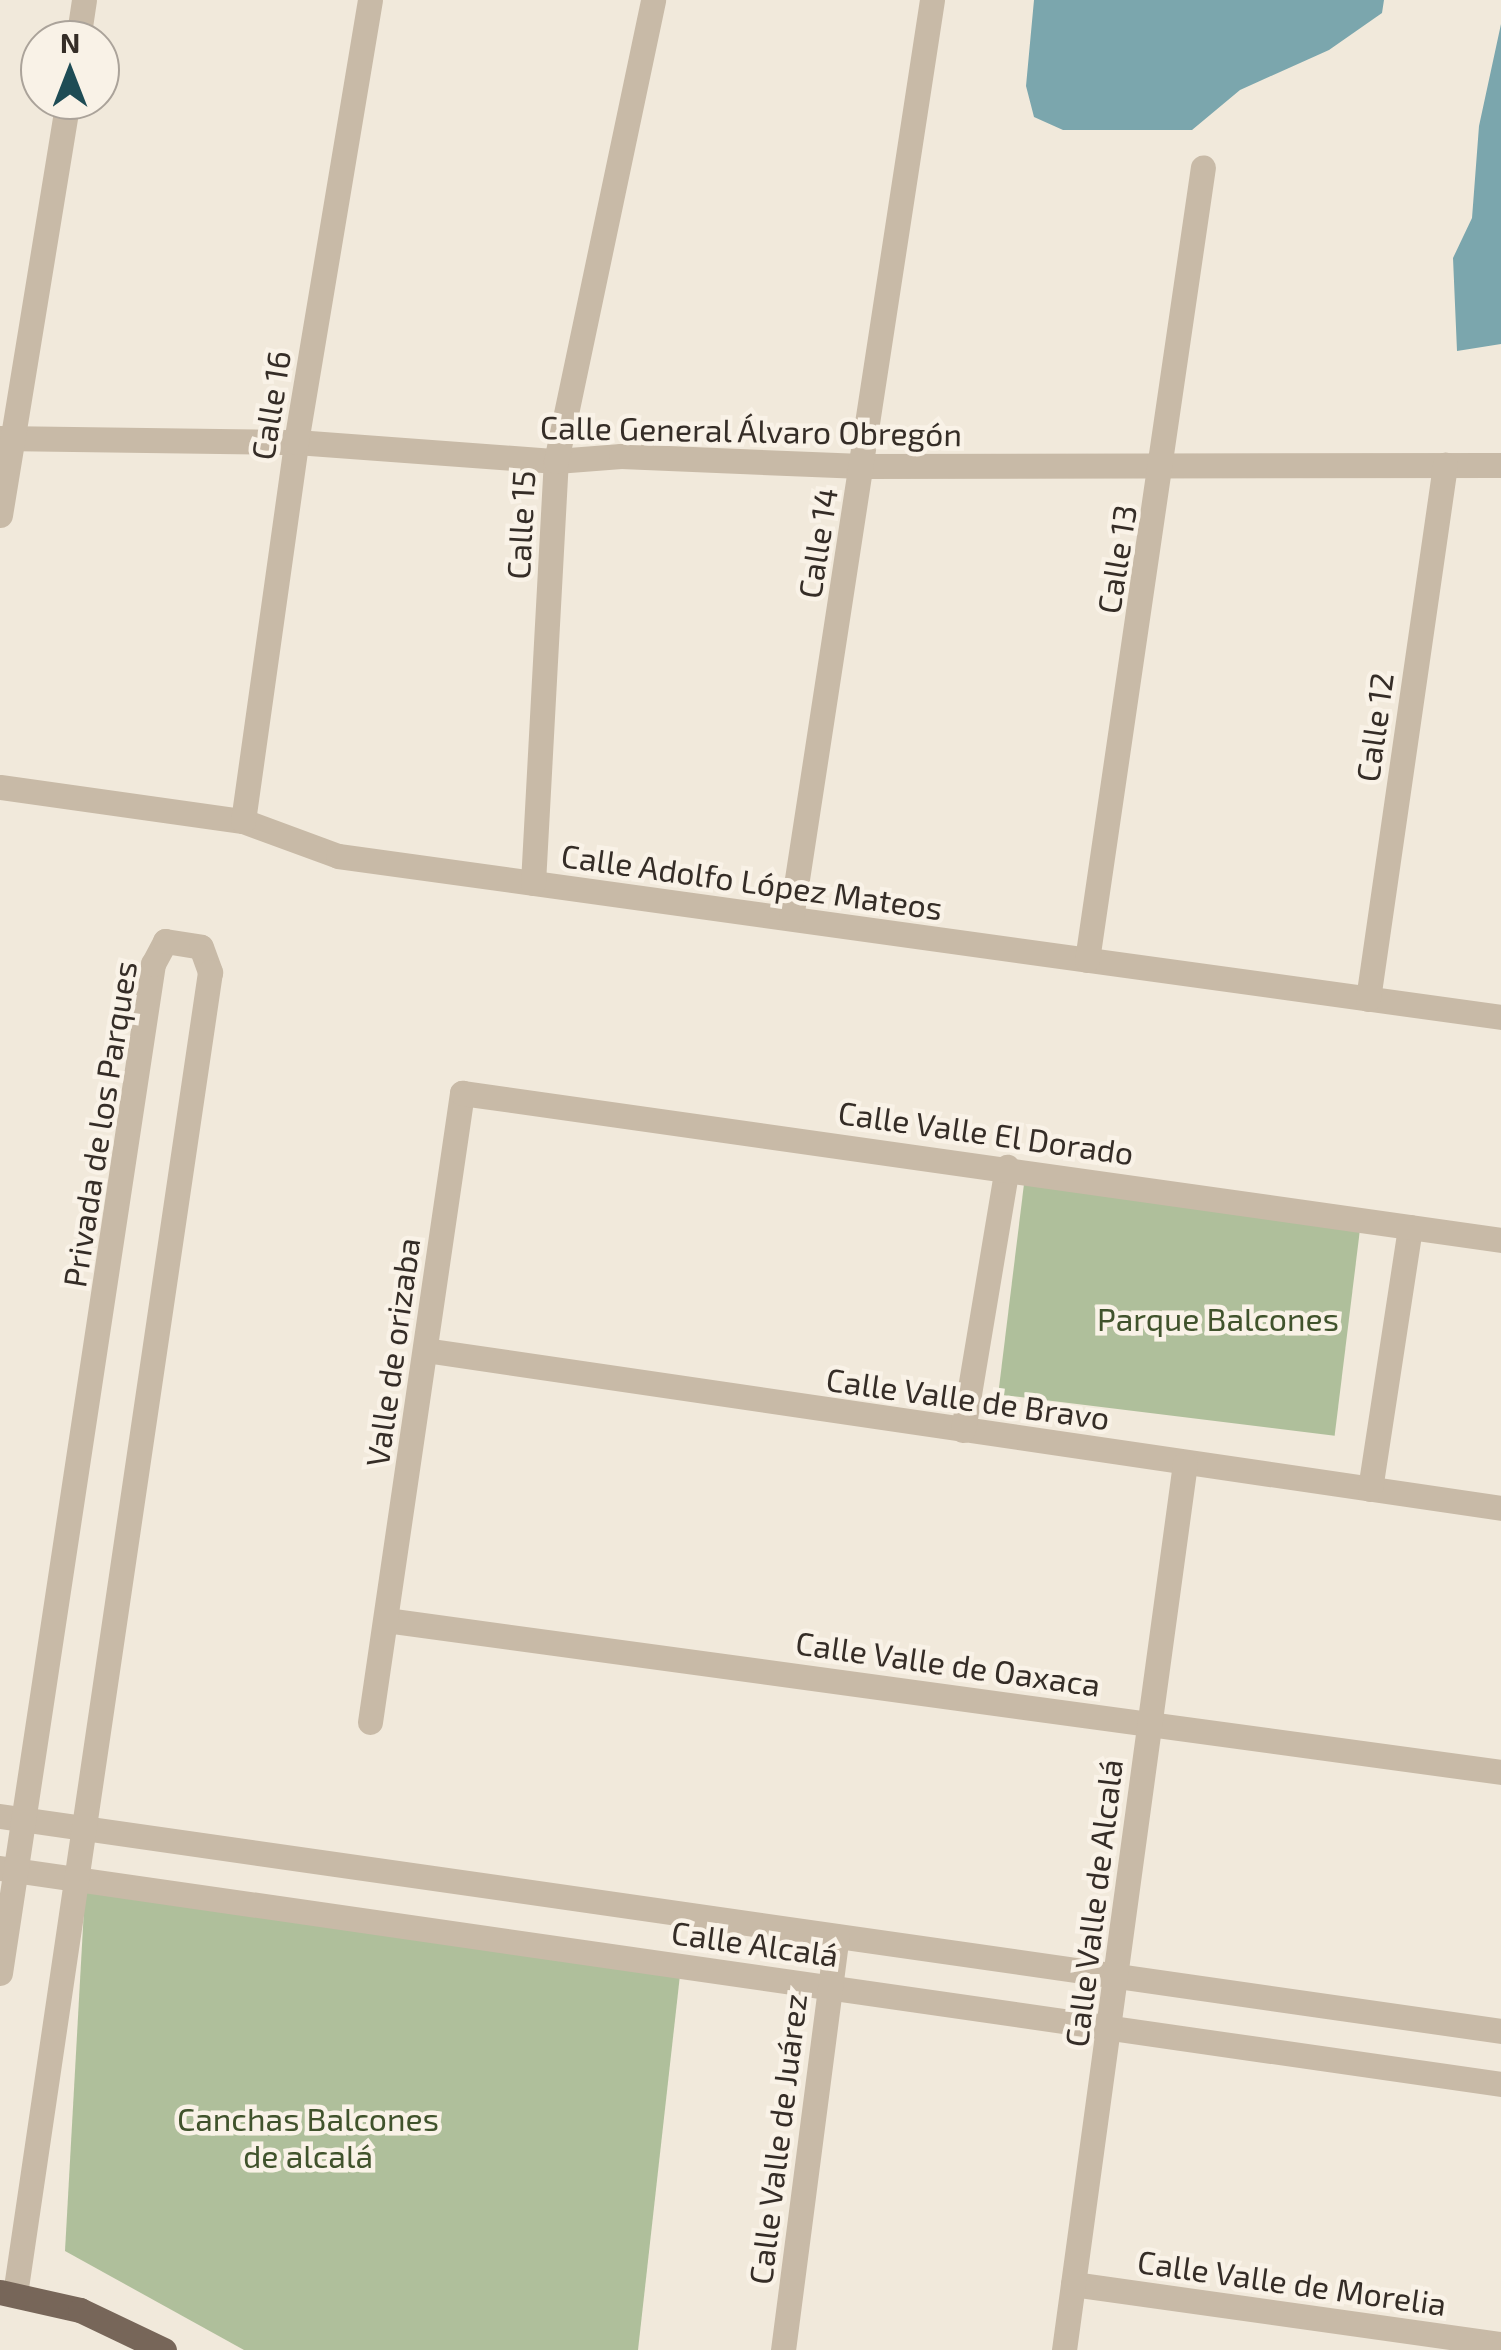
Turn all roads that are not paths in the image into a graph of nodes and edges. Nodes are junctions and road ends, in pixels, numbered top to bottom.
1 (370, 0) edge
2 (653, 0) edge
3 (932, 0) edge
4 (64, 120) edge
5 (1203, 167) dead end
6 (6, 438) edge
7 (296, 442) junction
8 (556, 461) junction
9 (1501, 464) edge
10 (1163, 465) junction
11 (1444, 465) junction
12 (862, 466) junction
13 (0, 515) edge
14 (0, 787) edge
15 (243, 821) junction
16 (533, 883) junction
17 (791, 918) junction
18 (1087, 960) junction
19 (1368, 998) junction
20 (1501, 1017) edge
21 (462, 1093) joint
22 (1007, 1166) junction
23 (1410, 1227) junction
24 (1501, 1240) edge
25 (425, 1350) junction
26 (964, 1430) junction
27 (1185, 1463) junction
28 (1370, 1489) junction
29 (1501, 1508) edge
30 (386, 1620) junction
31 (370, 1722) dead end
32 (1148, 1723) junction
33 (1501, 1772) edge
34 (12, 1818) edge
35 (86, 1827) junction
36 (8, 1869) edge
37 (79, 1880) junction
38 (837, 1937) junction
39 (0, 1973) edge
40 (1118, 1976) junction
41 (829, 1986) junction
42 (1112, 2030) junction
43 (1501, 2031) edge
44 (1501, 2084) edge
45 (1073, 2284) junction
46 (7, 2293) edge
47 (1501, 2344) edge
48 (164, 2350) edge
49 (783, 2350) edge
50 (1064, 2350) edge

1 - 7 street, Calle 16
2 - 8 street, Calle 15
3 - 12 street, Calle 14
4 - 6 street
5 - 10 street, Calle 13
6 - 7 street, Calle General Álvaro Obregón
6 - 13 street
7 - 8 street, Calle General Álvaro Obregón
7 - 15 street, Calle 16
8 - 12 street, Calle General Álvaro Obregón
8 - 16 street, Calle 15
9 - 11 street, Calle General Álvaro Obregón
10 - 11 street, Calle General Álvaro Obregón
10 - 12 street, Calle General Álvaro Obregón
10 - 18 street, Calle 13
11 - 19 street, Calle 12
12 - 17 street, Calle 14
14 - 15 street, Calle Adolfo López Mateos
15 - 16 street, Calle Adolfo López Mateos
16 - 17 street, Calle Adolfo López Mateos
17 - 18 street, Calle Adolfo López Mateos
18 - 19 street, Calle Adolfo López Mateos
19 - 20 street, Calle Adolfo López Mateos
21 - 22 street, Calle Valle El Dorado
21 - 25 street, Valle de orizaba
22 - 23 street, Calle Valle El Dorado
22 - 26 street
23 - 24 street, Calle Valle El Dorado
23 - 28 street
25 - 26 street, Calle Valle de Bravo
25 - 30 street, Valle de orizaba
26 - 27 street, Calle Valle de Bravo
27 - 28 street, Calle Valle de Bravo
27 - 32 street, Calle Valle de Alcalá
28 - 29 street, Calle Valle de Bravo
30 - 31 street, Valle de orizaba
30 - 32 street, Calle Valle de Oaxaca
32 - 33 street, Calle Valle de Oaxaca
32 - 40 street, Calle Valle de Alcalá
34 - 35 street, Calle Alcalá
34 - 35 street, Privada de los Parques
34 - 36 street
35 - 37 street
35 - 38 street, Calle Alcalá
36 - 37 street, Calle Alcalá
36 - 39 street
37 - 41 street, Calle Alcalá
37 - 46 street
38 - 40 street, Calle Alcalá
38 - 41 street, Calle Valle de Juárez
40 - 42 street, Calle Valle de Alcalá
40 - 43 street, Calle Alcalá
41 - 42 street, Calle Alcalá
41 - 49 street, Calle Valle de Juárez
42 - 44 street, Calle Alcalá
42 - 45 street, Calle Valle de Alcalá
45 - 47 street, Calle Valle de Morelia
45 - 50 street, Calle Valle de Alcalá
46 - 48 main road

